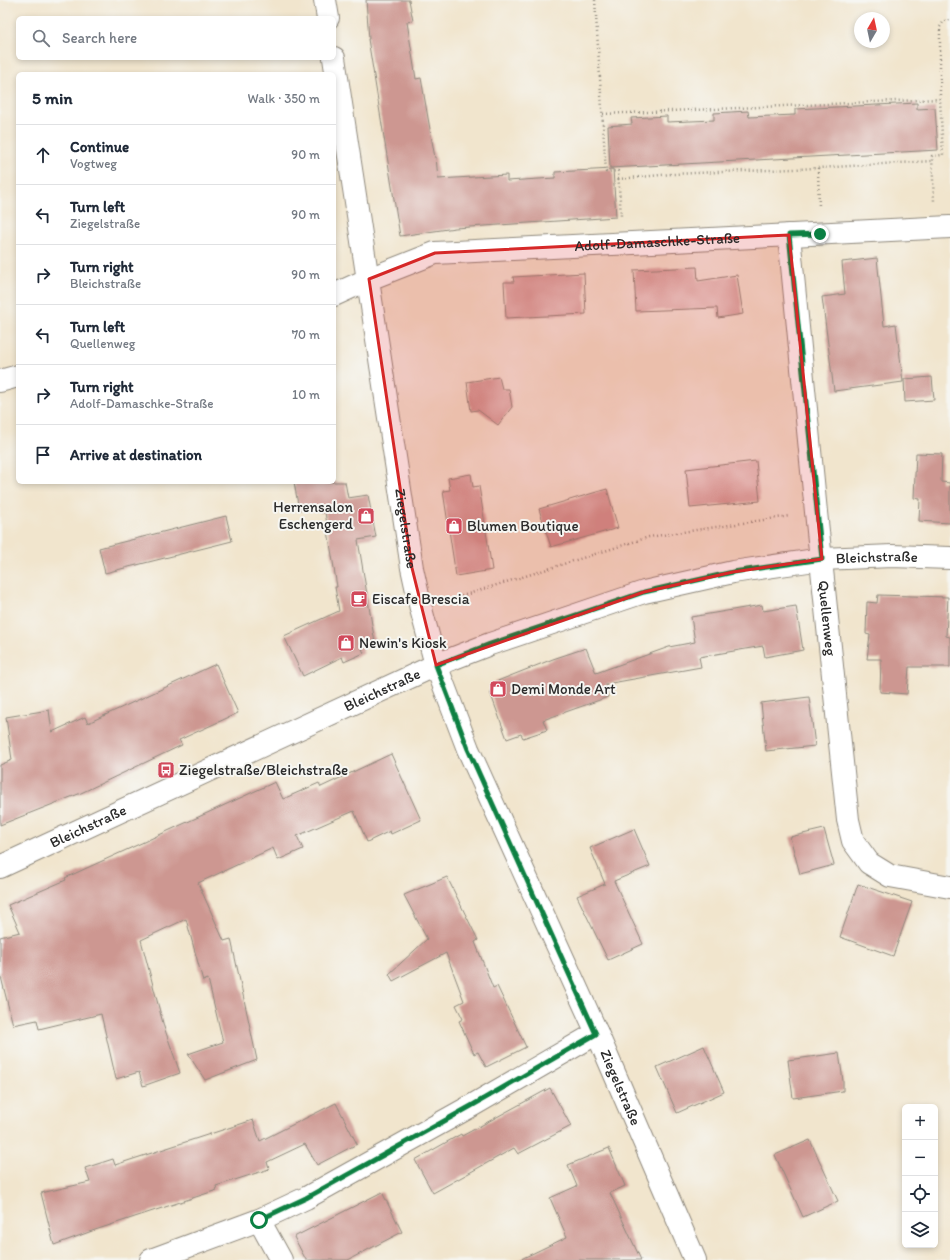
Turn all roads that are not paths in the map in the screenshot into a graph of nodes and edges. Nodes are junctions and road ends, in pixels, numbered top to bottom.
1 (325, 0) edge
2 (328, 16) edge
3 (334, 60) edge
4 (943, 227) edge
5 (789, 235) junction
6 (369, 278) junction
7 (336, 294) edge
8 (16, 377) edge
9 (0, 381) edge
10 (950, 558) edge
11 (822, 559) junction
12 (436, 665) junction
13 (0, 867) edge
14 (950, 887) edge
15 (596, 1034) junction
16 (259, 1220) junction
17 (151, 1260) edge
18 (281, 1260) edge
19 (695, 1260) edge

1 - 2 street
3 - 6 street, Ziegelstraße
4 - 5 street, Adolf-Damaschke-Straße
5 - 6 street, Adolf-Damaschke-Straße
5 - 11 street, Quellenweg
6 - 7 street, Adolf-Damaschke-Straße
6 - 12 street, Ziegelstraße
8 - 9 street
10 - 11 street, Bleichstraße
11 - 12 street, Bleichstraße
11 - 14 street, Quellenweg
12 - 13 street, Bleichstraße
12 - 15 street, Ziegelstraße
15 - 16 street
15 - 19 street, Ziegelstraße
16 - 17 street
16 - 18 street

